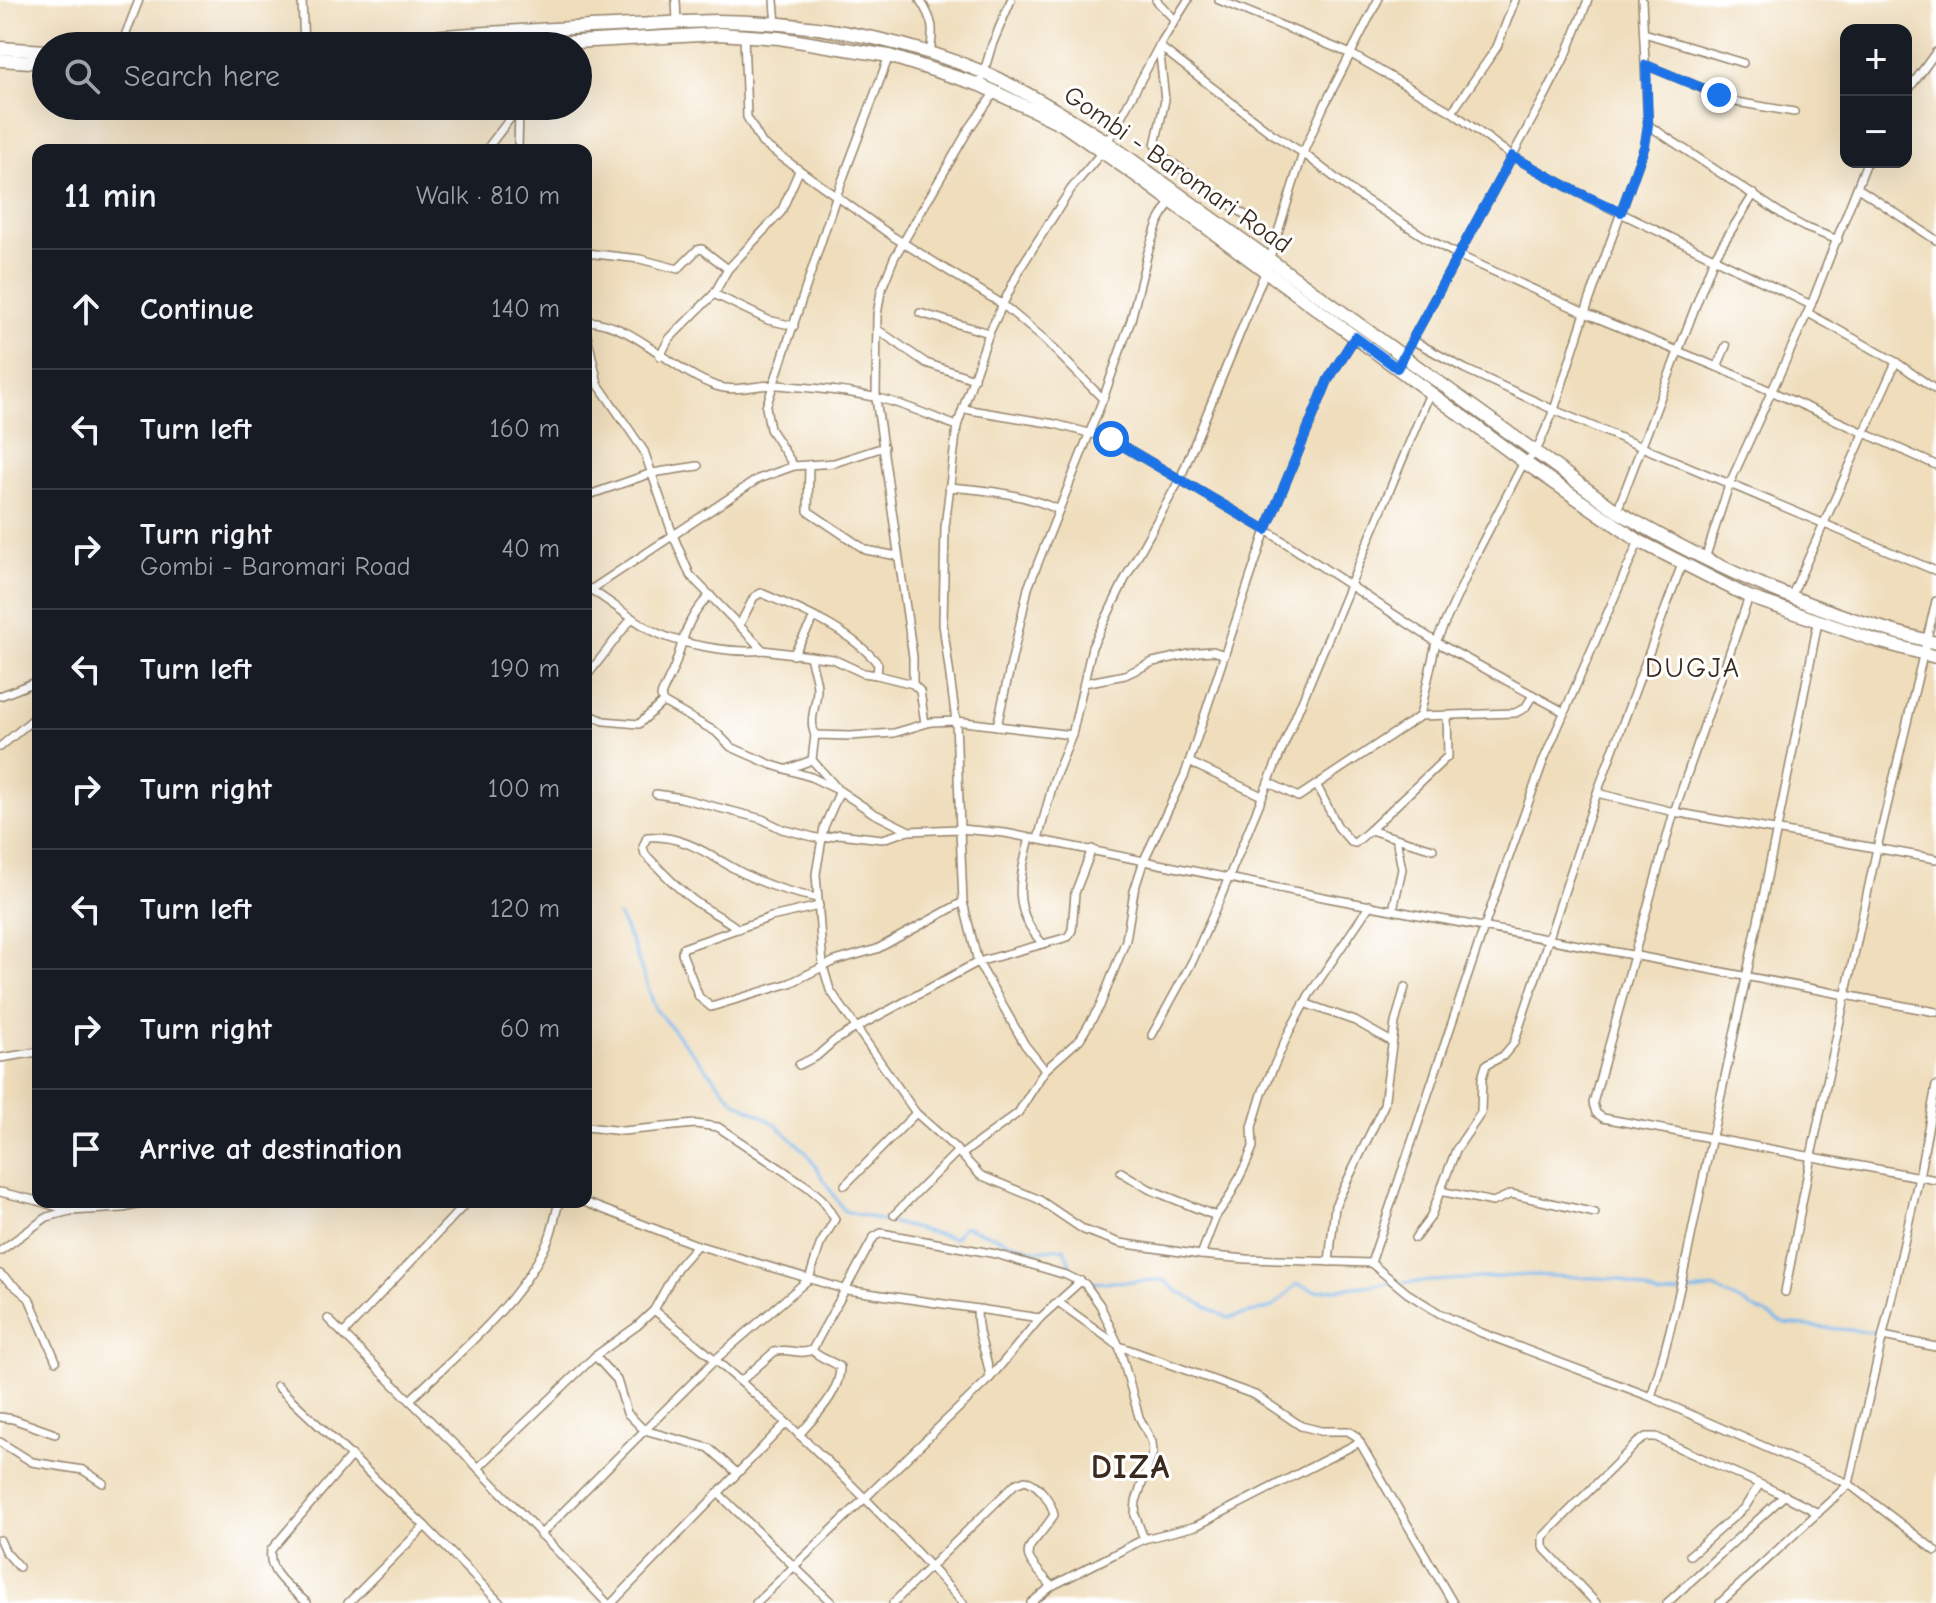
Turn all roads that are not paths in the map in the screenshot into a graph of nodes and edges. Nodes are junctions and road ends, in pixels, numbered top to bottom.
1 (139, 0) edge
2 (302, 0) edge
3 (676, 0) edge
4 (774, 0) edge
5 (920, 0) edge
6 (1005, 0) edge
7 (1011, 0) edge
8 (1156, 0) edge
9 (1188, 0) edge
10 (1219, 0) edge
11 (1378, 0) edge
12 (1515, 0) edge
13 (1588, 0) edge
14 (1642, 0) edge
15 (1005, 13) junction
16 (1174, 19) junction
17 (677, 22) junction
18 (776, 24) junction
19 (126, 32) edge
20 (303, 32) edge
21 (522, 32) edge
22 (1644, 33) junction
23 (744, 36) junction
24 (592, 42) edge
25 (1159, 46) junction
26 (0, 48) edge
27 (32, 50) edge
28 (1936, 52) edge
29 (930, 54) junction
30 (1351, 54) junction
31 (889, 56) junction
32 (0, 60) edge
33 (32, 62) edge
34 (1743, 63) dead end
35 (1646, 65) junction
36 (982, 79) junction
37 (1912, 85) edge
38 (995, 92) junction
39 (1452, 112) junction
40 (1794, 112) dead end
41 (509, 120) edge
42 (519, 120) edge
43 (1648, 125) junction
44 (491, 144) edge
45 (518, 144) edge
46 (1104, 147) junction
47 (1303, 153) junction
48 (1512, 156) junction
49 (1865, 168) edge
50 (799, 171) junction
51 (1858, 188) junction
52 (1754, 194) junction
53 (1174, 196) junction
54 (836, 197) junction
55 (1621, 212) junction
56 (1838, 240) junction
57 (1936, 240) edge
58 (904, 242) junction
59 (1275, 242) junction
60 (592, 254) edge
61 (1460, 256) junction
62 (1714, 258) junction
63 (1267, 264) junction
64 (728, 269) junction
65 (714, 294) junction
66 (1002, 304) junction
67 (1809, 309) junction
68 (920, 313) dead end
69 (1585, 313) junction
70 (592, 322) edge
71 (794, 326) junction
72 (878, 330) junction
73 (989, 333) junction
74 (1355, 337) junction
75 (1412, 340) junction
76 (1726, 346) dead end
77 (1679, 352) junction
78 (660, 356) junction
79 (592, 357) edge
80 (1400, 362) junction
81 (1896, 362) junction
82 (1717, 367) junction
83 (974, 379) junction
84 (592, 383) edge
85 (598, 384) junction
86 (774, 385) junction
87 (1771, 389) junction
88 (1936, 390) edge
89 (1430, 393) junction
90 (876, 398) junction
91 (1103, 399) junction
92 (964, 409) junction
93 (1554, 410) junction
94 (957, 426) junction
95 (1863, 432) junction
96 (1089, 433) junction
97 (884, 447) junction
98 (1643, 447) junction
99 (1529, 458) junction
100 (809, 465) junction
101 (1936, 465) edge
102 (698, 466) dead end
103 (794, 466) junction
104 (652, 473) junction
105 (1180, 479) junction
106 (1729, 485) junction
107 (949, 487) junction
108 (592, 494) edge
109 (1059, 510) junction
110 (1617, 511) junction
111 (1824, 525) junction
112 (1266, 530) junction
113 (673, 535) junction
114 (1639, 541) junction
115 (897, 556) junction
116 (1705, 559) junction
117 (1682, 564) junction
118 (1936, 571) edge
119 (1352, 585) junction
120 (592, 587) edge
121 (592, 593) edge
122 (710, 595) junction
123 (1749, 597) junction
124 (1790, 599) junction
125 (1936, 601) edge
126 (632, 618) junction
127 (814, 618) junction
128 (1818, 622) junction
129 (740, 624) junction
130 (681, 640) junction
131 (1436, 642) junction
132 (1931, 648) edge
133 (763, 650) junction
134 (793, 655) junction
135 (1225, 655) junction
136 (810, 656) junction
137 (592, 669) edge
138 (877, 675) junction
139 (32, 683) edge
140 (1084, 683) junction
141 (913, 684) junction
142 (1533, 695) junction
143 (0, 696) edge
144 (663, 702) junction
145 (1564, 712) junction
146 (1447, 715) junction
147 (592, 716) edge
148 (1420, 716) junction
149 (32, 720) edge
150 (956, 721) junction
151 (925, 723) junction
152 (997, 726) junction
153 (815, 735) junction
154 (1072, 735) junction
155 (0, 747) edge
156 (812, 760) junction
157 (1189, 762) junction
158 (787, 769) junction
159 (1268, 782) junction
160 (1317, 786) junction
161 (840, 791) junction
162 (1597, 793) junction
163 (656, 794) dead end
164 (1262, 796) junction
165 (1674, 812) junction
166 (960, 829) junction
167 (1777, 829) junction
168 (1370, 830) junction
169 (909, 831) junction
170 (1034, 838) junction
171 (1396, 838) junction
172 (821, 839) junction
173 (1877, 848) junction
174 (1092, 849) junction
175 (1433, 849) dead end
176 (1936, 859) edge
177 (1144, 860) junction
178 (1228, 877) junction
179 (818, 902) junction
180 (963, 902) junction
181 (1370, 905) junction
182 (1393, 910) junction
183 (1485, 927) junction
184 (738, 929) junction
185 (1548, 939) junction
186 (1043, 944) junction
187 (1632, 956) junction
188 (978, 962) junction
189 (823, 966) junction
190 (1748, 978) junction
191 (1405, 987) dead end
192 (1846, 996) junction
193 (1304, 1003) junction
194 (1936, 1012) edge
195 (856, 1028) junction
196 (1152, 1035) dead end
197 (1392, 1042) junction
198 (32, 1053) edge
199 (0, 1058) edge
200 (799, 1065) dead end
201 (1045, 1070) junction
202 (1936, 1086) edge
203 (916, 1113) junction
204 (592, 1128) edge
205 (1712, 1137) junction
206 (959, 1154) junction
207 (1811, 1156) junction
208 (1121, 1172) dead end
209 (1919, 1177) junction
210 (1936, 1180) edge
211 (845, 1185) dead end
212 (1440, 1191) junction
213 (0, 1192) edge
214 (32, 1200) edge
215 (592, 1205) edge
216 (60, 1208) edge
217 (123, 1208) edge
218 (461, 1208) edge
219 (557, 1208) edge
220 (70, 1211) junction
221 (1595, 1213) dead end
222 (894, 1215) dead end
223 (1216, 1216) junction
224 (1415, 1238) dead end
225 (697, 1245) junction
226 (0, 1251) edge
227 (1201, 1255) junction
228 (1329, 1262) junction
229 (1371, 1263) junction
230 (0, 1274) edge
231 (809, 1279) junction
232 (1081, 1281) junction
233 (847, 1290) junction
234 (1785, 1292) dead end
235 (1058, 1302) junction
236 (654, 1310) junction
237 (977, 1310) junction
238 (1040, 1318) junction
239 (328, 1319) dead end
240 (343, 1334) junction
241 (1883, 1336) junction
242 (1119, 1346) junction
243 (1936, 1347) edge
244 (812, 1350) junction
245 (595, 1356) junction
246 (716, 1359) junction
247 (56, 1361) dead end
248 (990, 1378) junction
249 (741, 1381) junction
250 (277, 1386) dead end
251 (1651, 1397) junction
252 (410, 1400) junction
253 (0, 1417) edge
254 (786, 1423) junction
255 (644, 1430) junction
256 (55, 1434) dead end
257 (799, 1435) junction
258 (0, 1442) edge
259 (1360, 1442) junction
260 (352, 1455) junction
261 (478, 1468) junction
262 (737, 1473) junction
263 (103, 1483) dead end
264 (1849, 1484) junction
265 (1759, 1485) junction
266 (718, 1493) junction
267 (1785, 1495) junction
268 (862, 1498) junction
269 (1818, 1513) junction
270 (425, 1526) junction
271 (540, 1535) junction
272 (1144, 1539) junction
273 (0, 1540) edge
274 (1936, 1551) edge
275 (1690, 1555) dead end
276 (794, 1566) junction
277 (19, 1567) dead end
278 (931, 1567) junction
279 (1052, 1586) junction
280 (307, 1603) edge
281 (348, 1603) edge
282 (500, 1603) edge
283 (610, 1603) edge
284 (756, 1603) edge
285 (832, 1603) edge
286 (893, 1603) edge
287 (963, 1603) edge
288 (1031, 1603) edge
289 (1453, 1603) edge
290 (1596, 1603) edge
291 (1667, 1603) edge
292 (1720, 1603) edge

1 - 19 street
2 - 20 street
3 - 17 street
4 - 18 street
5 - 29 street
6 - 15 street
7 - 15 street
8 - 16 street
9 - 16 street
10 - 30 street
11 - 30 street
12 - 39 street
13 - 48 street
14 - 22 street
15 - 36 street
16 - 25 street
17 - 18 main road, Gombi - Baromari Road
17 - 21 main road, Gombi - Baromari Road
18 - 29 main road, Gombi - Baromari Road
22 - 34 street
22 - 35 street
23 - 24 main road, Gombi - Baromari Road
23 - 31 main road, Gombi - Baromari Road
23 - 50 street
25 - 46 street
25 - 47 street
25 - 59 street
26 - 27 main road
28 - 37 street
29 - 36 main road, Gombi - Baromari Road
30 - 39 street
30 - 47 street
31 - 36 main road, Gombi - Baromari Road
31 - 54 street
32 - 33 main road
35 - 40 street
35 - 43 street
36 - 38 main road, Gombi - Baromari Road
36 - 46 main road, Gombi - Baromari Road
38 - 46 main road, Gombi - Baromari Road
38 - 58 street
39 - 48 street
41 - 44 street
42 - 45 street
43 - 52 street
43 - 55 street
46 - 53 main road, Gombi - Baromari Road
46 - 66 street
47 - 59 street
47 - 61 street
48 - 55 street
48 - 61 street
49 - 51 street
50 - 54 street
50 - 64 street
51 - 56 street
51 - 57 street
52 - 56 street
52 - 62 street
53 - 63 main road, Gombi - Baromari Road
53 - 91 street
54 - 58 street
54 - 71 street
55 - 62 street
55 - 69 street
56 - 67 street
58 - 66 street
58 - 72 street
59 - 63 street
60 - 64 street
61 - 69 street
61 - 75 street
62 - 67 street
62 - 77 street
63 - 74 main road, Gombi - Baromari Road
63 - 80 main road, Gombi - Baromari Road
63 - 105 street
64 - 65 street
65 - 71 street
65 - 78 street
66 - 73 street
66 - 91 street
67 - 81 street
67 - 87 street
68 - 73 street
69 - 77 street
69 - 93 street
70 - 78 street
71 - 86 street
72 - 83 street
72 - 90 street
73 - 83 street
74 - 80 main road, Gombi - Baromari Road
74 - 112 street
75 - 80 street
75 - 93 street
76 - 82 street
77 - 82 street
77 - 98 street
78 - 86 street
79 - 85 street
80 - 89 main road, Gombi - Baromari Road
80 - 99 main road, Gombi - Baromari Road
81 - 88 street
81 - 95 street
82 - 87 street
83 - 92 street
84 - 85 street
85 - 104 street
86 - 90 street
86 - 103 street
87 - 95 street
87 - 106 street
89 - 99 main road, Gombi - Baromari Road
89 - 119 street
90 - 94 street
90 - 97 street
91 - 96 street
92 - 94 street
92 - 96 street
93 - 98 street
93 - 99 street
94 - 107 street
95 - 101 street
95 - 111 street
96 - 105 street
96 - 109 street
97 - 100 street
97 - 115 street
98 - 106 street
98 - 110 street
99 - 110 main road, Gombi - Baromari Road
99 - 114 main road, Gombi - Baromari Road
99 - 131 street
100 - 103 street
100 - 115 street
102 - 104 street
103 - 113 street
104 - 108 street
104 - 113 street
105 - 112 street
105 - 140 street
106 - 111 street
106 - 116 street
107 - 109 street
107 - 150 street
109 - 152 street
110 - 116 main road, Gombi - Baromari Road
111 - 118 street
111 - 124 street
112 - 119 street
112 - 135 street
113 - 120 street
113 - 122 street
114 - 117 main road, Gombi - Baromari Road
114 - 145 street
115 - 141 street
116 - 124 main road, Gombi - Baromari Road
117 - 123 main road, Gombi - Baromari Road
117 - 162 street
119 - 131 street
119 - 159 street
121 - 126 street
122 - 129 street
122 - 130 street
123 - 128 main road, Gombi - Baromari Road
123 - 165 street
124 - 132 main road, Gombi - Baromari Road
125 - 132 street
126 - 130 street
126 - 137 street
127 - 129 street
127 - 134 street
127 - 138 street
128 - 132 main road, Gombi - Baromari Road
128 - 167 street
129 - 133 street
130 - 133 street
130 - 144 street
131 - 142 street
131 - 148 street
132 - 173 street
133 - 134 street
134 - 136 street
135 - 140 street
135 - 157 street
136 - 138 street
136 - 153 street
138 - 141 street
139 - 143 street
140 - 154 street
141 - 151 street
142 - 145 street
142 - 146 street
144 - 147 street
144 - 158 street
145 - 183 street
146 - 148 street
146 - 168 street
148 - 160 street
149 - 155 street
150 - 151 street
150 - 152 street
150 - 166 street
151 - 153 street
152 - 154 street
153 - 156 street
154 - 170 street
156 - 158 street
156 - 161 street
157 - 164 street
157 - 177 street
158 - 161 street
159 - 160 street
159 - 164 street
160 - 168 street
161 - 169 street
161 - 172 street
162 - 165 street
162 - 185 street
163 - 172 street
164 - 178 street
165 - 167 street
165 - 187 street
166 - 169 street
166 - 170 street
166 - 180 street
167 - 173 street
167 - 190 street
168 - 171 street
169 - 172 street
170 - 174 street
170 - 186 street
171 - 175 street
171 - 182 street
172 - 179 street
173 - 176 street
173 - 192 street
174 - 177 street
174 - 186 street
177 - 178 street
177 - 201 street
178 - 181 street
178 - 196 street
179 - 184 street
179 - 184 street
179 - 189 street
180 - 188 street
180 - 189 street
181 - 182 street
181 - 193 street
182 - 183 street
183 - 185 street
183 - 229 street
184 - 189 street
185 - 187 street
185 - 212 street
186 - 188 street
187 - 190 street
187 - 205 street
188 - 195 street
188 - 201 street
189 - 195 street
190 - 192 street
190 - 205 street
191 - 197 street
192 - 194 street
192 - 207 street
193 - 197 street
193 - 223 street
195 - 200 street
195 - 203 street
197 - 228 street
198 - 199 street
201 - 206 street
202 - 209 street
203 - 206 street
203 - 211 street
204 - 231 street
205 - 207 street
205 - 251 street
206 - 222 street
206 - 227 street
207 - 209 street
207 - 234 street
208 - 223 street
209 - 210 street
209 - 241 street
212 - 221 street
212 - 224 street
213 - 214 street
215 - 225 street
216 - 220 street
217 - 220 street
218 - 240 street
219 - 252 street
220 - 226 street
223 - 227 street
225 - 231 street
225 - 236 street
227 - 228 street
228 - 229 street
229 - 251 street
230 - 247 street
231 - 233 street
231 - 246 street
232 - 233 street
232 - 235 street
232 - 242 street
233 - 237 street
233 - 244 street
235 - 238 street
235 - 242 street
236 - 245 street
236 - 246 street
237 - 238 street
237 - 248 street
238 - 248 street
239 - 240 street
240 - 252 street
241 - 243 street
241 - 264 street
242 - 259 street
242 - 272 street
244 - 249 street
244 - 257 street
245 - 255 street
245 - 261 street
246 - 249 street
246 - 255 street
248 - 268 street
249 - 254 street
250 - 260 street
251 - 264 street
252 - 261 street
253 - 256 street
254 - 257 street
254 - 262 street
255 - 262 street
255 - 271 street
257 - 268 street
258 - 263 street
259 - 272 street
259 - 289 street
260 - 270 street
260 - 280 street
261 - 271 street
262 - 266 street
264 - 269 street
264 - 274 street
265 - 267 street
265 - 275 street
265 - 290 street
266 - 276 street
266 - 283 street
267 - 269 street
267 - 291 street
268 - 276 street
268 - 278 street
269 - 292 street
270 - 281 street
270 - 282 street
271 - 283 street
272 - 279 street
273 - 277 street
276 - 284 street
276 - 285 street
278 - 279 street
278 - 286 street
278 - 287 street
279 - 288 street

